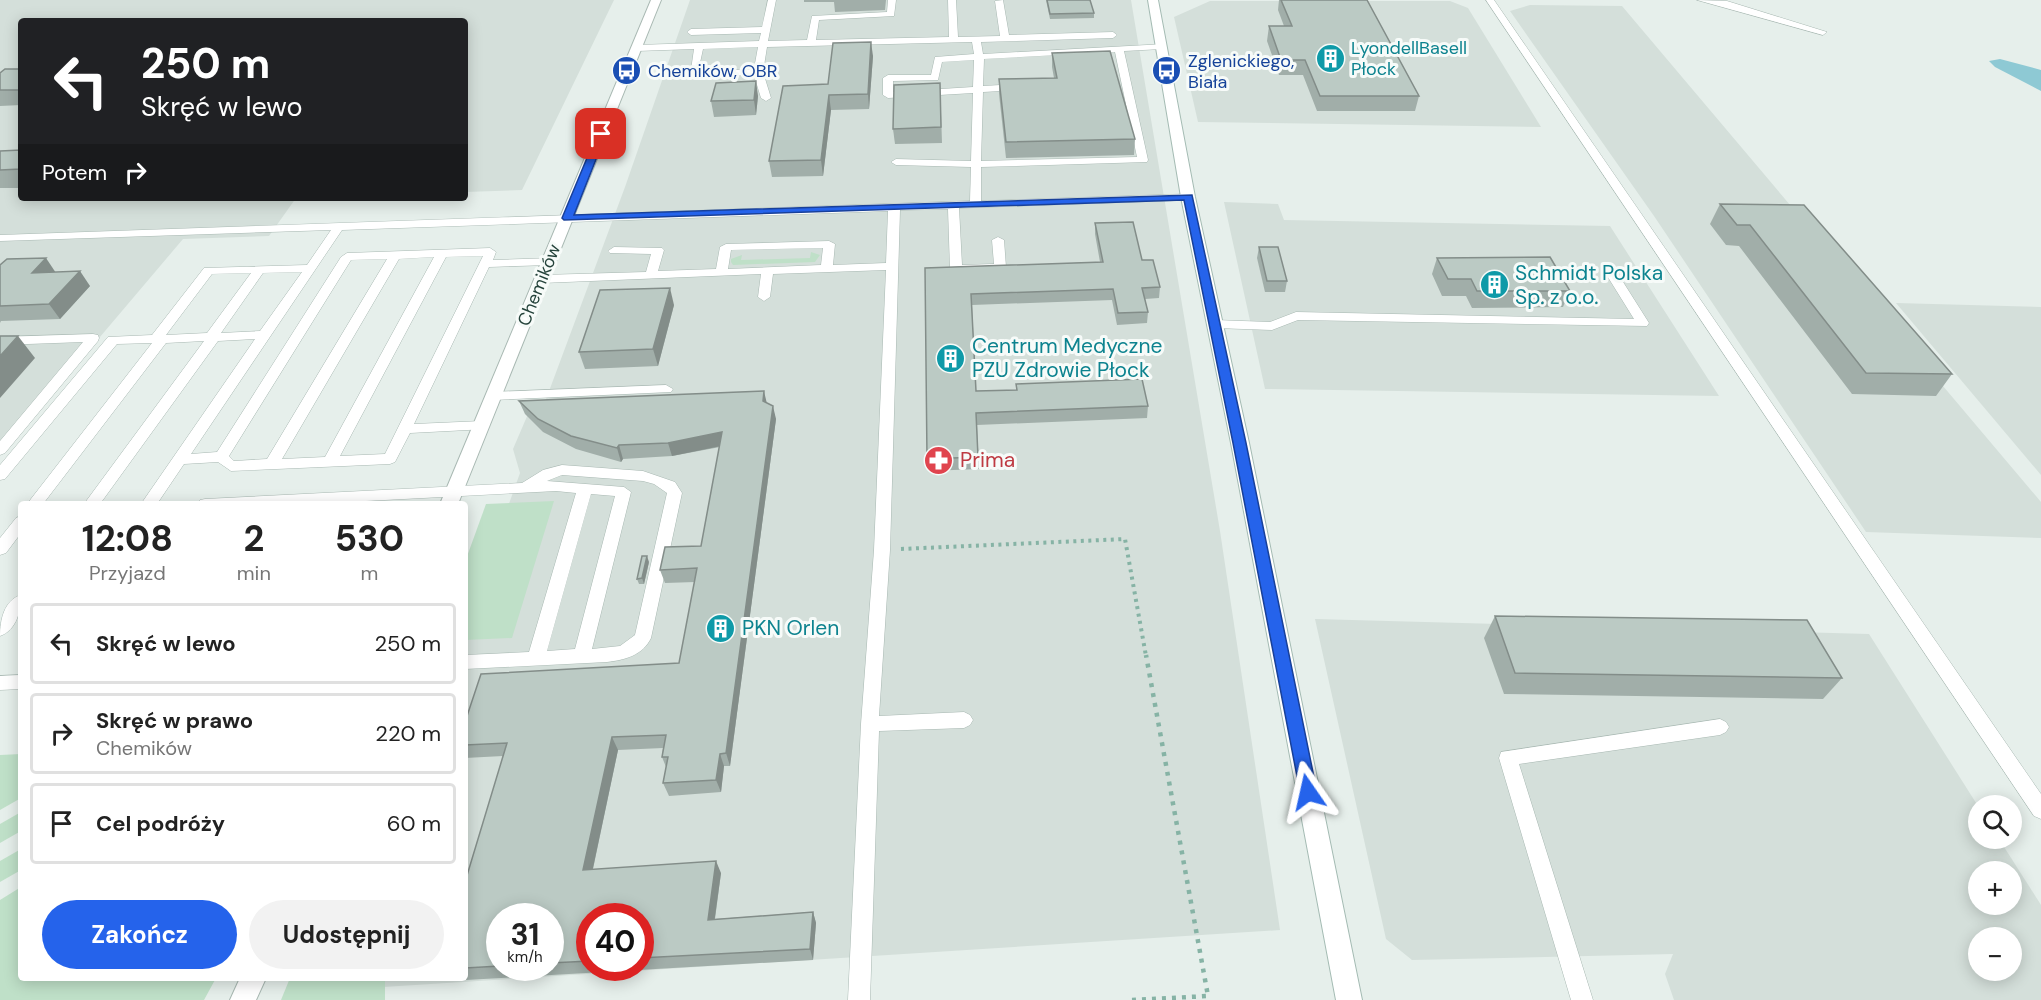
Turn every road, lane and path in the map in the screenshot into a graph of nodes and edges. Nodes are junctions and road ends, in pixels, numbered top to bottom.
1 (656, 0) edge
2 (772, 0) edge
3 (892, 0) edge
4 (952, 0) edge
5 (1153, 0) edge
6 (1490, 0) edge
7 (1701, 0) edge
8 (999, 1) edge
9 (766, 30) junction
10 (691, 32) dead end
11 (1823, 32) dead end
12 (1113, 35) dead end
13 (1005, 38) junction
14 (976, 39) junction
15 (954, 40) junction
16 (812, 43) junction
17 (763, 44) junction
18 (699, 46) junction
19 (1162, 46) junction
20 (637, 48) junction
21 (1119, 49) junction
22 (979, 57) junction
23 (758, 72) junction
24 (1036, 86) edge
25 (978, 91) junction
26 (766, 98) dead end
27 (896, 162) dead end
28 (976, 164) junction
29 (1188, 197) junction
30 (953, 205) junction
31 (975, 205) junction
32 (894, 208) junction
33 (567, 218) junction
34 (339, 226) junction
35 (0, 238) edge
36 (998, 240) dead end
37 (614, 251) dead end
38 (442, 253) junction
39 (395, 255) junction
40 (347, 257) junction
41 (549, 261) junction
42 (314, 263) junction
43 (485, 264) junction
44 (892, 266) junction
45 (260, 269) junction
46 (827, 269) junction
47 (767, 271) junction
48 (721, 272) junction
49 (1612, 274) dead end
50 (651, 275) junction
51 (542, 279) junction
52 (764, 297) dead end
53 (1215, 324) junction
54 (265, 335) junction
55 (212, 337) junction
56 (159, 339) junction
57 (0, 341) edge
58 (666, 389) dead end
59 (494, 396) junction
60 (482, 426) junction
61 (404, 429) junction
62 (0, 450) edge
63 (221, 457) junction
64 (180, 459) junction
65 (330, 461) junction
66 (272, 464) junction
67 (0, 476) edge
68 (526, 487) junction
69 (585, 488) junction
70 (452, 498) edge
71 (37, 501) edge
72 (94, 501) edge
73 (151, 501) edge
74 (328, 501) edge
75 (18, 526) edge
76 (0, 549) edge
77 (882, 550) junction
78 (12, 606) edge
79 (0, 629) edge
80 (582, 656) junction
81 (536, 658) junction
82 (468, 662) edge
83 (18, 682) edge
84 (0, 683) edge
85 (964, 720) dead end
86 (870, 724) junction
87 (1720, 727) dead end
88 (2041, 810) edge
89 (252, 981) edge
90 (243, 1000) edge
91 (859, 1000) edge
92 (1132, 1000) edge
93 (1349, 1000) edge
94 (1582, 1000) edge

1 - 20 street, Chemików
2 - 9 lane
3 - 16 lane
4 - 15 lane
5 - 19 street
6 - 88 lane
7 - 11 lane
8 - 13 lane
9 - 10 lane
9 - 17 lane
12 - 13 lane
13 - 14 lane
14 - 15 lane
14 - 22 lane
15 - 16 lane
16 - 17 lane
17 - 18 lane
17 - 23 lane
18 - 20 lane
18 - 23 lane
19 - 21 lane
19 - 29 street
20 - 33 street, Chemików
21 - 22 lane
21 - 28 lane
22 - 25 lane
22 - 25 lane
23 - 26 lane
24 - 25 lane
25 - 28 lane
27 - 28 lane
28 - 31 lane
29 - 31 lane
29 - 53 street
30 - 31 lane
30 - 32 lane
30 - 36 lane
32 - 33 lane
32 - 44 lane
33 - 34 lane
33 - 41 street, Chemików
34 - 35 lane
34 - 42 lane
37 - 50 lane
38 - 39 lane
38 - 43 lane
38 - 65 lane
39 - 40 lane
39 - 66 lane
40 - 42 lane
40 - 63 lane
41 - 43 lane
41 - 51 street, Chemików
42 - 45 lane
42 - 54 lane
43 - 61 lane
44 - 46 lane
44 - 77 lane
45 - 55 lane
45 - 56 lane
46 - 47 lane
46 - 48 lane
47 - 48 lane
47 - 52 lane
48 - 50 lane
49 - 53 lane
50 - 51 lane
51 - 59 street, Chemików
53 - 93 street
54 - 55 lane
54 - 64 lane
55 - 56 lane
55 - 72 lane
56 - 67 lane
56 - 71 lane
57 - 62 lane
58 - 59 lane
59 - 60 street, Chemików
60 - 61 lane
60 - 70 street, Chemików
61 - 65 lane
63 - 64 lane
63 - 66 lane
64 - 73 lane
65 - 66 lane
68 - 69 lane
68 - 70 lane
68 - 80 lane
69 - 80 lane
69 - 81 lane
70 - 74 lane
75 - 76 lane
77 - 86 lane
77 - 92 path
78 - 79 lane
80 - 81 lane
81 - 82 lane
83 - 84 lane
85 - 86 lane
86 - 91 lane
87 - 94 lane
89 - 90 street

